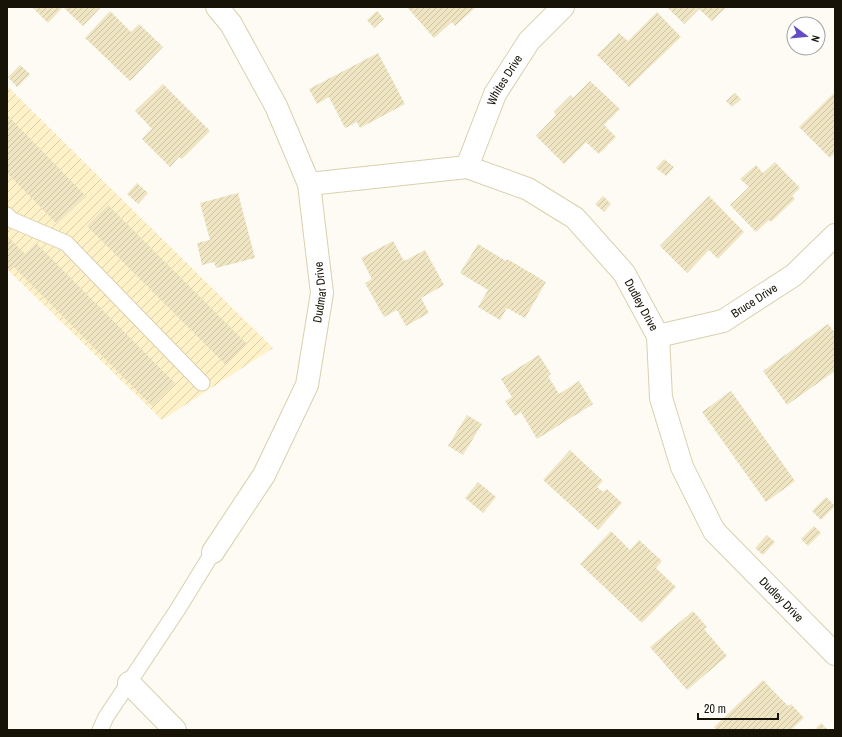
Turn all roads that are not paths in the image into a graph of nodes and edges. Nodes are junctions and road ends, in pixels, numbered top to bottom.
1 (217, 7) edge
2 (563, 7) edge
3 (467, 167) junction
4 (310, 184) junction
5 (7, 215) edge
6 (835, 235) edge
7 (658, 336) junction
8 (202, 383) dead end
9 (213, 552) joint
10 (835, 654) edge
11 (129, 683) junction
12 (100, 730) edge
13 (175, 730) edge

1 - 4 street, Dudmar Drive
2 - 3 street, Whites Drive
3 - 4 street, Dudley Drive
3 - 7 street, Dudley Drive
4 - 9 street, Dudmar Drive
5 - 8 lane
6 - 7 street, Bruce Drive
7 - 10 street, Dudley Drive
9 - 11 lane
11 - 12 lane
11 - 13 street

